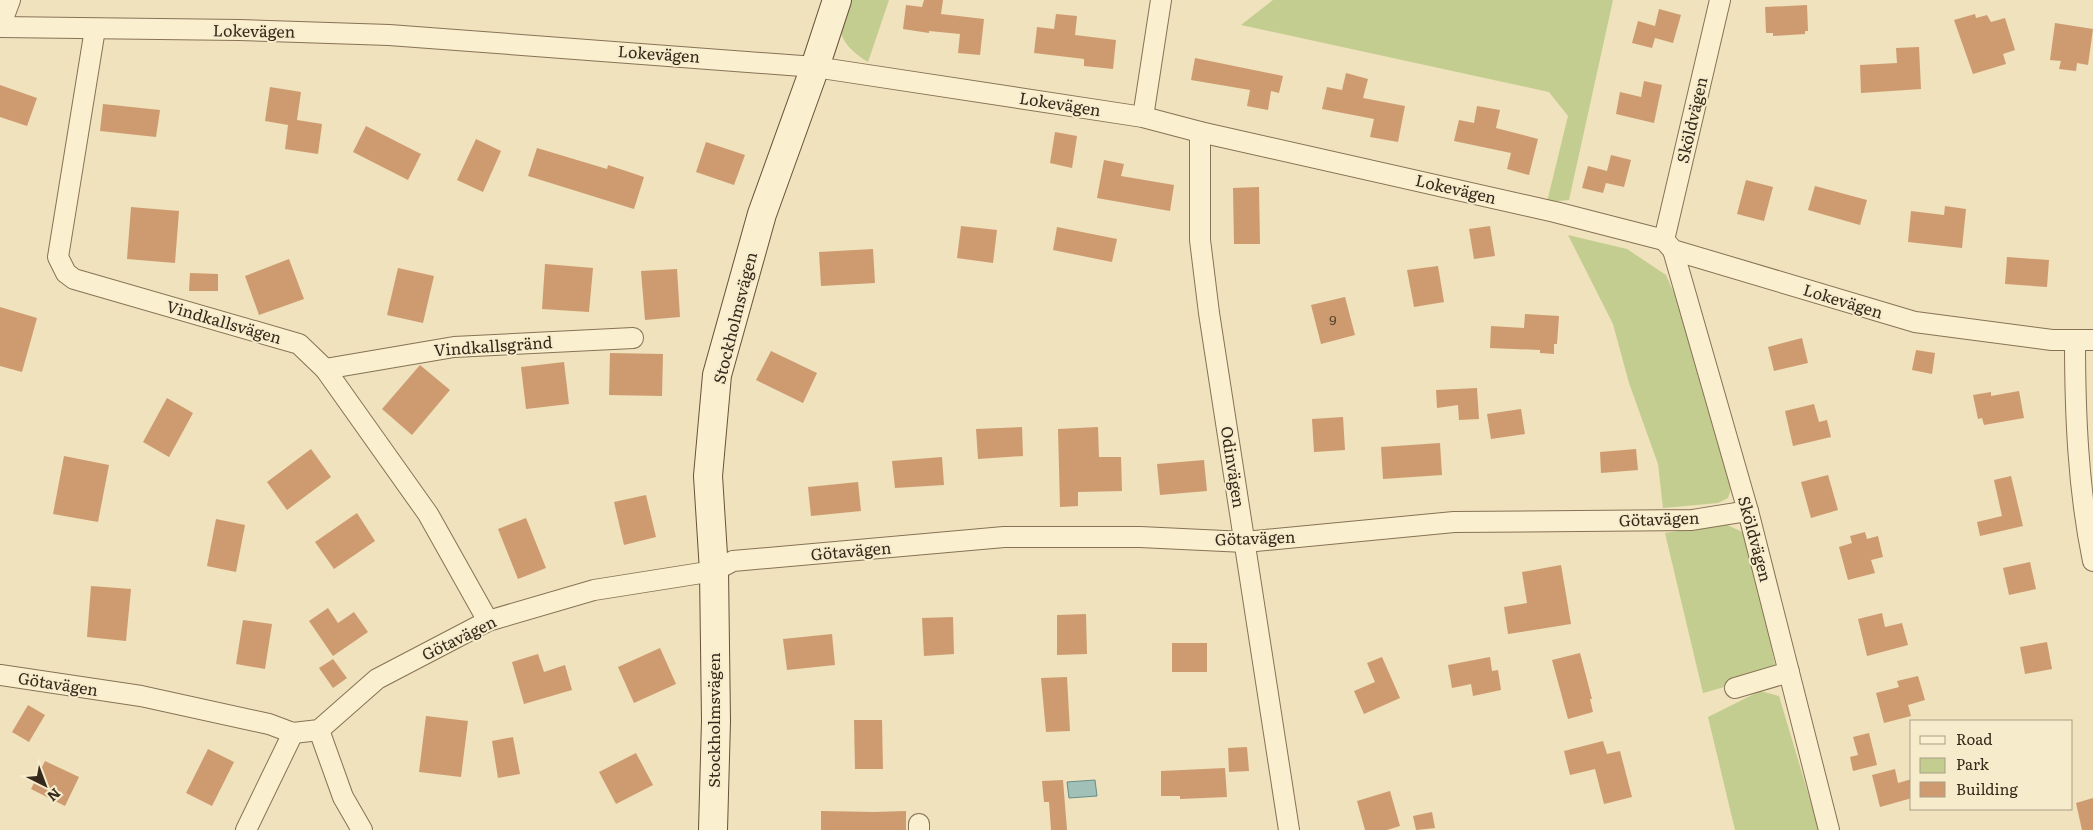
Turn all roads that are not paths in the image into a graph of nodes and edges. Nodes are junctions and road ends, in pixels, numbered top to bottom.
1 (10, 0) edge
2 (837, 0) edge
3 (1161, 0) edge
4 (1720, 0) edge
5 (0, 27) edge
6 (94, 28) junction
7 (816, 67) junction
8 (1143, 117) junction
9 (1200, 132) junction
10 (1668, 245) junction
11 (633, 338) dead end
12 (2084, 340) edge
13 (325, 369) junction
14 (1748, 511) junction
15 (1245, 542) junction
16 (2093, 561) edge
17 (714, 571) junction
18 (488, 621) junction
19 (1789, 672) junction
20 (0, 675) edge
21 (1735, 688) dead end
22 (319, 730) junction
23 (293, 733) junction
24 (246, 830) edge
25 (362, 830) edge
26 (713, 830) edge
27 (1289, 830) edge
28 (1829, 830) edge

1 - 5 street
2 - 7 street, Stockholmsvägen
3 - 8 street
4 - 10 street, Sköldvägen
5 - 6 street, Lokevägen
6 - 7 street, Lokevägen
6 - 13 street, Vindkallsvägen
7 - 8 street, Lokevägen
7 - 17 street, Stockholmsvägen
8 - 9 street, Lokevägen
9 - 10 street, Lokevägen
9 - 15 street, Odinvägen
10 - 12 street, Lokevägen
10 - 14 street, Sköldvägen
11 - 13 street, Vindkallsgränd
12 - 16 street
13 - 18 street, Vindkallsvägen
14 - 15 street, Götavägen
14 - 19 street, Sköldvägen
15 - 17 street, Götavägen
15 - 27 street, Odinvägen
17 - 18 street, Götavägen
17 - 26 street, Stockholmsvägen
18 - 22 street, Götavägen
19 - 21 street
19 - 28 street, Sköldvägen
20 - 23 street, Götavägen
22 - 23 street, Götavägen
22 - 25 street
23 - 24 street

